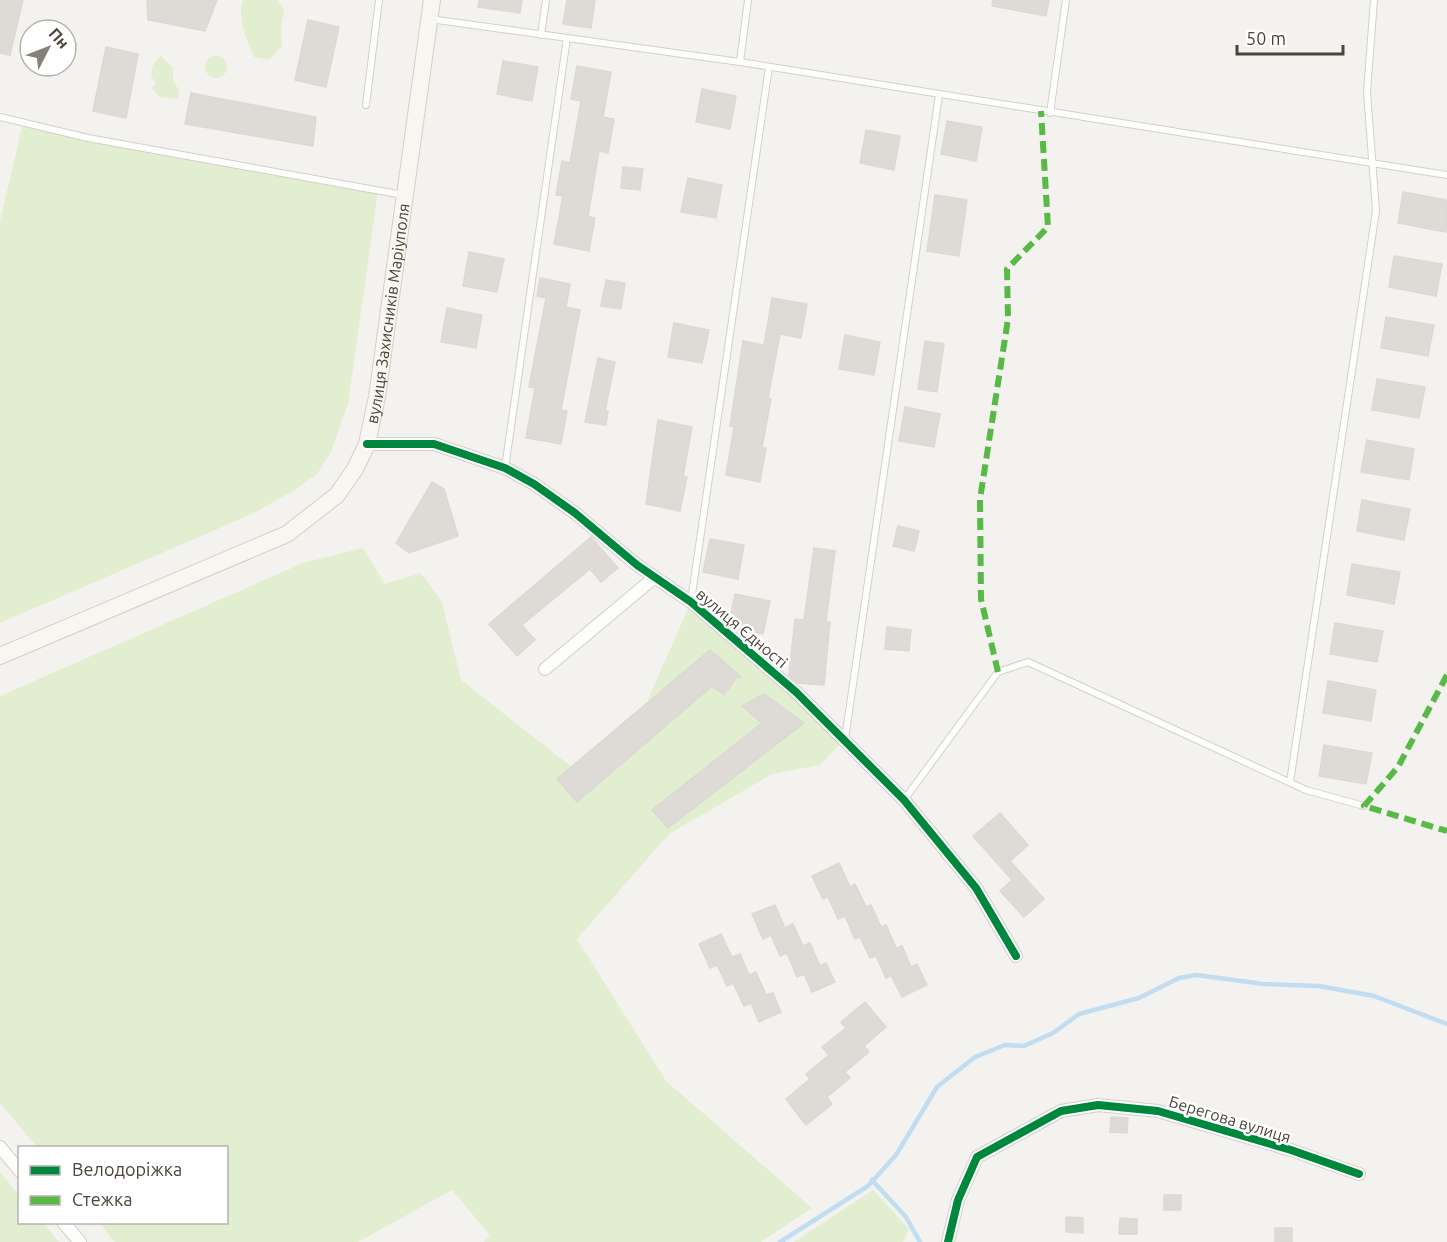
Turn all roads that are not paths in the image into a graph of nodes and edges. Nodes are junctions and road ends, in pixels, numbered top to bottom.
1 (379, 0) edge
2 (432, 0) edge
3 (546, 0) edge
4 (748, 0) edge
5 (1066, 0) edge
6 (1374, 0) edge
7 (429, 19) junction
8 (541, 35) junction
9 (567, 38) junction
10 (740, 62) junction
11 (769, 67) junction
12 (939, 94) junction
13 (366, 105) dead end
14 (1050, 113) junction
15 (0, 117) edge
16 (1373, 165) junction
17 (1447, 176) edge
18 (405, 195) junction
19 (367, 444) junction
20 (505, 468) junction
21 (655, 577) junction
22 (691, 602) junction
23 (0, 656) edge
24 (545, 669) dead end
25 (845, 739) junction
26 (1290, 782) junction
27 (904, 800) junction
28 (1364, 806) dead end
29 (1016, 956) dead end
30 (0, 1147) edge
31 (18, 1169) edge
32 (1359, 1174) dead end
33 (65, 1224) edge
34 (80, 1242) edge
35 (948, 1242) edge

1 - 13 lane
2 - 7 main road, вулиця Захисників Маріуполя
3 - 8 lane
4 - 10 lane
5 - 14 lane
6 - 16 lane
7 - 8 lane
7 - 18 main road, вулиця Захисників Маріуполя
8 - 9 lane
9 - 10 lane
9 - 20 lane
10 - 11 lane
11 - 12 lane
11 - 22 lane
12 - 14 lane
12 - 25 lane
14 - 16 lane
15 - 18 lane
16 - 17 lane
16 - 26 lane
18 - 19 main road, вулиця Захисників Маріуполя
19 - 20 street, вулиця Єдності
19 - 23 main road, вулиця Захисників Маріуполя
20 - 21 street, вулиця Єдності
21 - 22 street, вулиця Єдності
21 - 24 street
22 - 25 street, вулиця Єдності
25 - 27 street, вулиця Єдності
26 - 27 lane
26 - 28 lane
27 - 29 street, вулиця Єдності
30 - 31 street
32 - 35 street, Берегова вулиця
33 - 34 street

